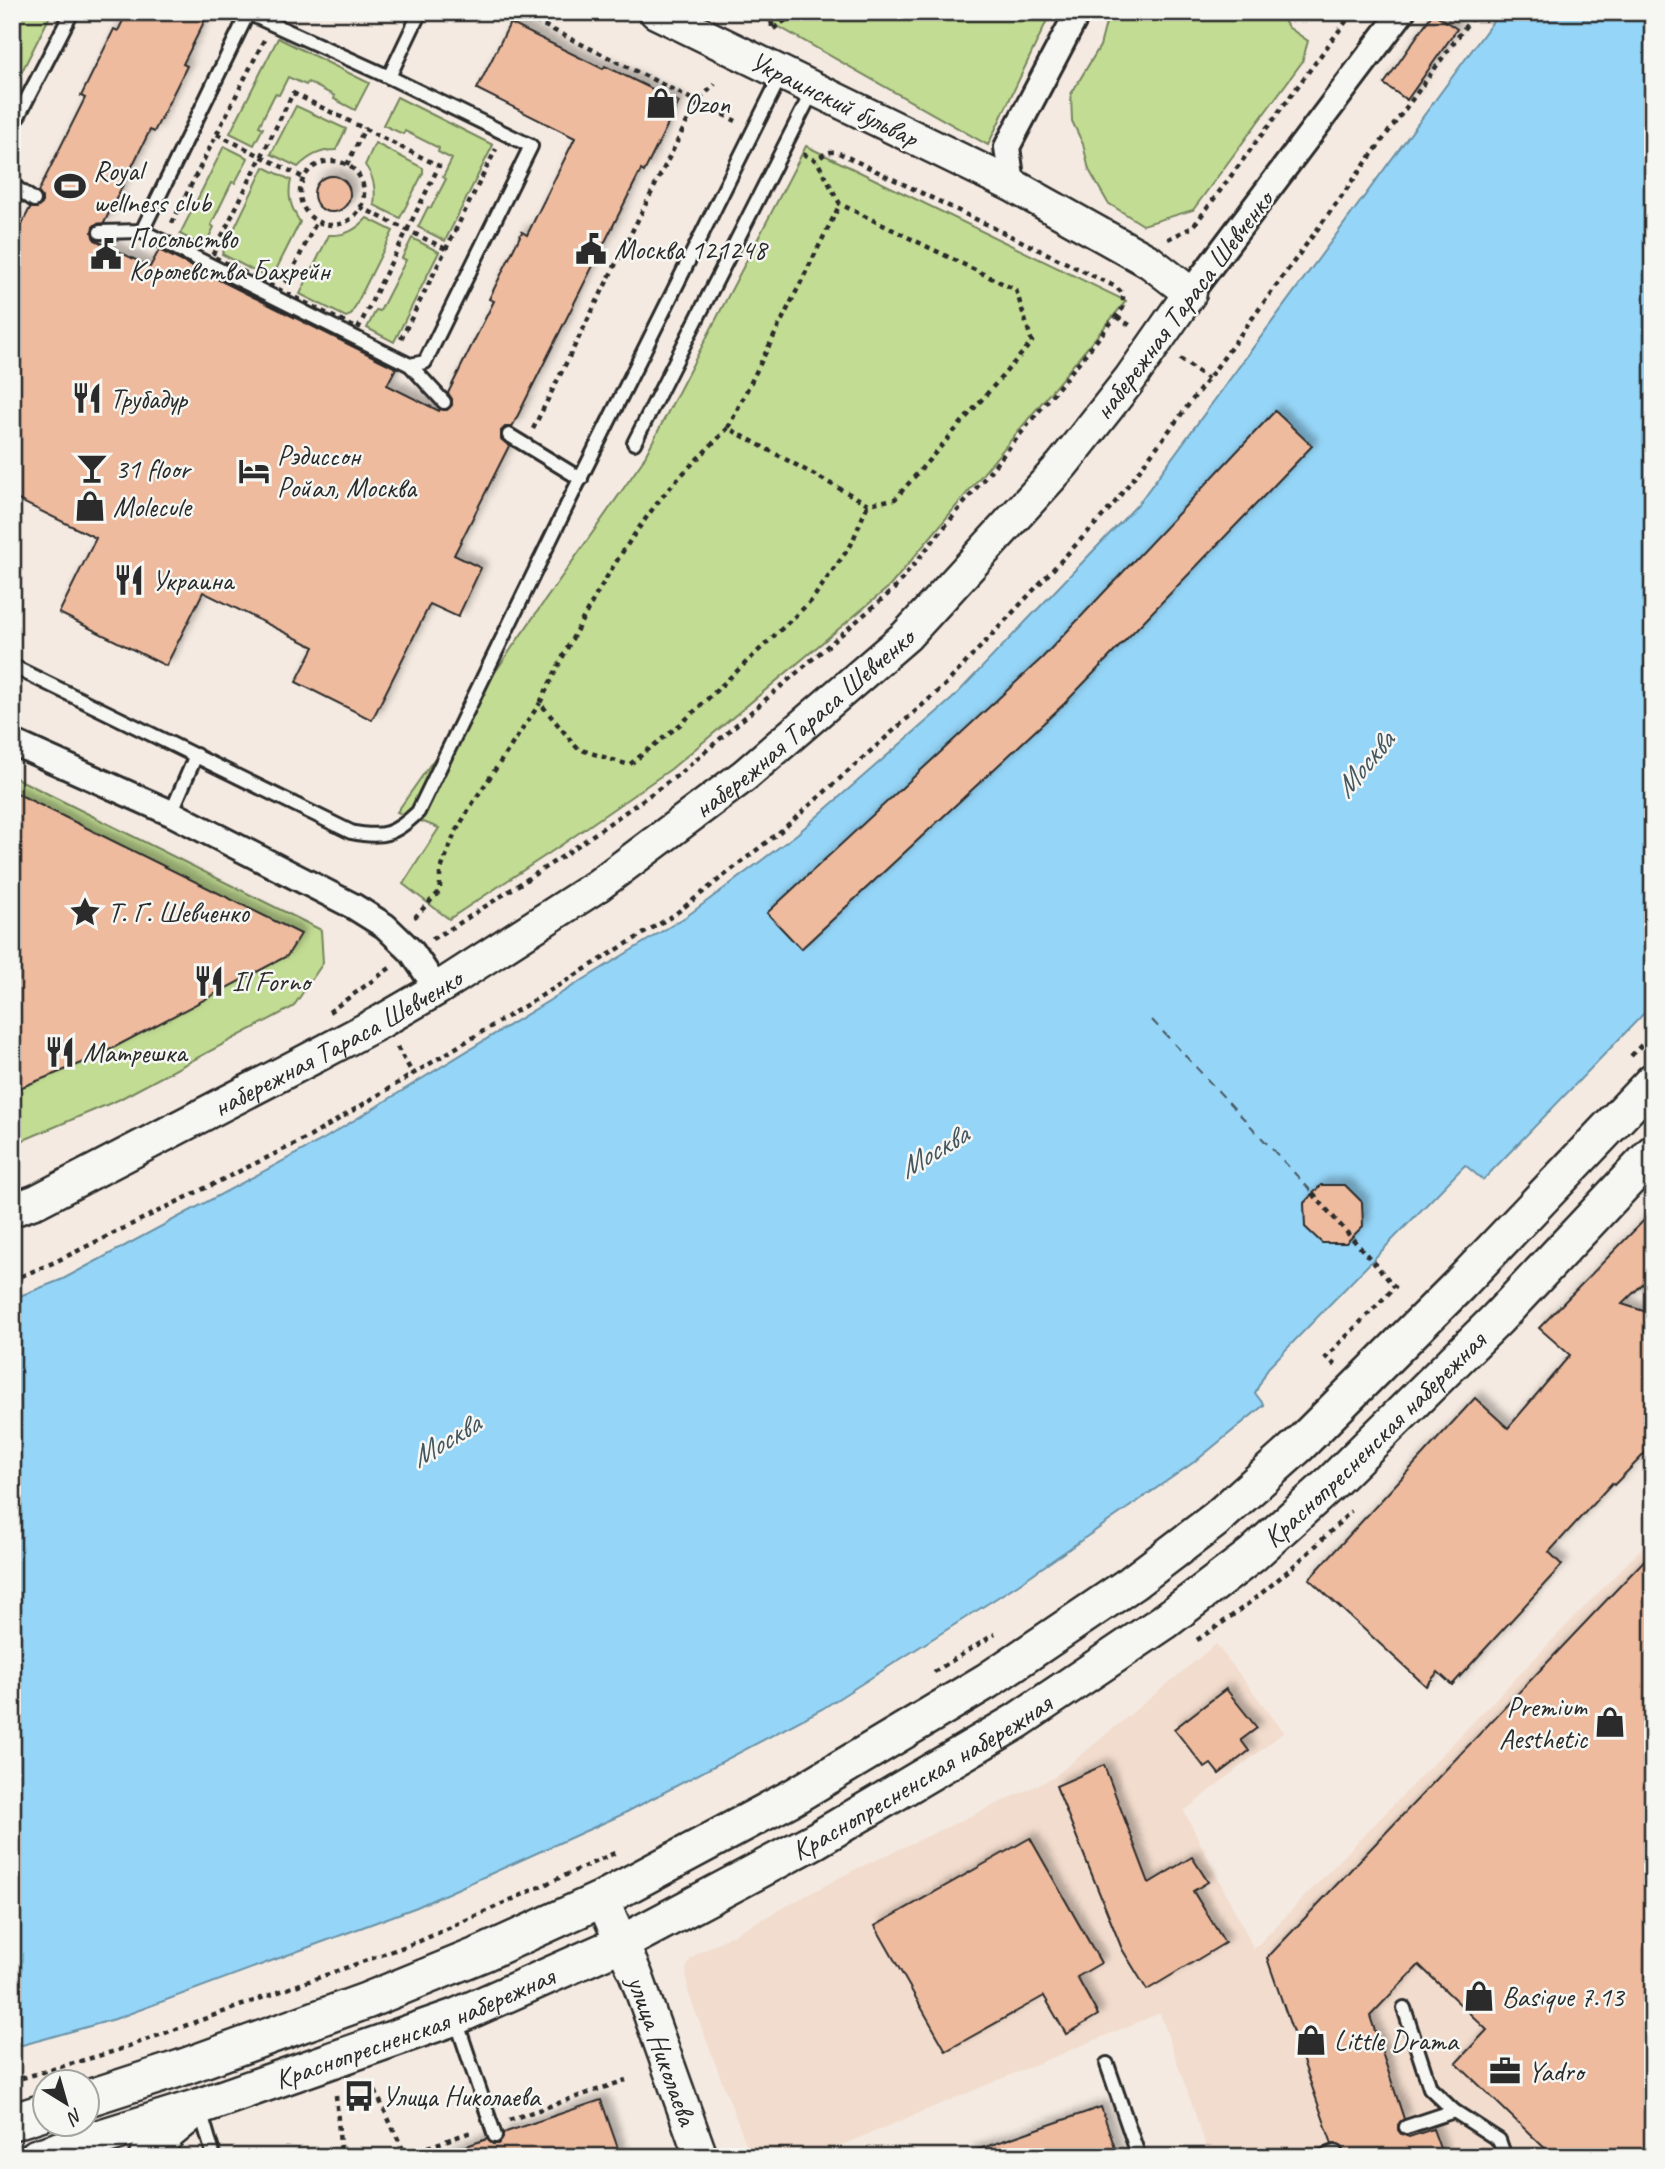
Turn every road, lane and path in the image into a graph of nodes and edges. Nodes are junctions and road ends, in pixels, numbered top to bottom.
1 (72, 12) edge
2 (420, 12) edge
3 (517, 12) edge
4 (656, 12) edge
5 (771, 12) edge
6 (797, 12) edge
7 (1078, 12) edge
8 (1353, 12) edge
9 (1402, 12) edge
10 (272, 23) junction
11 (782, 75) junction
12 (389, 77) junction
13 (715, 83) dead end
14 (813, 90) junction
15 (697, 102) junction
16 (12, 128) edge
17 (365, 128) junction
18 (754, 130) junction
19 (504, 133) junction
20 (217, 134) junction
21 (785, 145) junction
22 (262, 157) junction
23 (817, 161) junction
24 (347, 165) junction
25 (304, 178) junction
26 (12, 185) edge
27 (1012, 185) junction
28 (34, 200) dead end
29 (840, 204) junction
30 (360, 207) junction
31 (317, 221) junction
32 (170, 227) dead end
33 (407, 230) junction
34 (142, 231) junction
35 (100, 232) dead end
36 (446, 249) junction
37 (1150, 262) junction
38 (282, 291) junction
39 (1190, 293) junction
40 (358, 328) junction
41 (370, 334) dead end
42 (393, 345) dead end
43 (410, 365) junction
44 (444, 402) dead end
45 (728, 428) junction
46 (509, 435) dead end
47 (634, 443) dead end
48 (525, 445) junction
49 (581, 479) junction
50 (868, 504) junction
51 (12, 666) edge
52 (540, 703) junction
53 (12, 742) edge
54 (196, 755) junction
55 (171, 813) junction
56 (424, 927) dead end
57 (412, 952) junction
58 (437, 989) junction
59 (1653, 1033) edge
60 (1639, 1072) edge
61 (1653, 1153) edge
62 (1313, 1194) dead end
63 (12, 1210) edge
64 (1333, 1371) dead end
65 (997, 1632) dead end
66 (928, 1676) dead end
67 (619, 1851) dead end
68 (601, 1899) junction
69 (622, 1943) junction
70 (1404, 2008) dead end
71 (455, 2017) junction
72 (1107, 2064) dead end
73 (12, 2081) edge
74 (371, 2082) dead end
75 (102, 2093) edge
76 (336, 2095) dead end
77 (198, 2107) junction
78 (1454, 2111) junction
79 (32, 2116) edge
80 (12, 2122) edge
81 (1406, 2127) dead end
82 (495, 2136) dead end
83 (405, 2155) dead end
84 (37, 2157) edge
85 (147, 2157) edge
86 (214, 2157) edge
87 (341, 2157) edge
88 (701, 2157) edge
89 (1139, 2157) edge
90 (1505, 2157) edge

1 - 16 lane
2 - 12 lane
3 - 15 path
4 - 11 street, Украинский бульвар
5 - 6 path
7 - 27 street
8 - 37 path
9 - 39 street, набережная Тараса Шевченко
10 - 12 lane
10 - 20 path
10 - 34 lane
11 - 14 street, Украинский бульвар
11 - 18 lane
12 - 19 lane
13 - 15 path
14 - 21 lane
14 - 27 street, Украинский бульвар
15 - 18 path
15 - 48 path
17 - 22 path
17 - 24 path
17 - 33 path
18 - 49 lane
19 - 36 path
19 - 43 lane
20 - 22 path
20 - 32 path
21 - 23 path
21 - 47 lane
22 - 25 path
22 - 38 path
23 - 29 path
23 - 57 path
24 - 25 path
24 - 30 path
25 - 31 path
26 - 28 lane
27 - 37 street, Украинский бульвар
29 - 45 path
29 - 50 path
30 - 31 path
30 - 33 path
31 - 38 path
33 - 36 path
33 - 40 path
34 - 35 lane
34 - 43 lane
36 - 42 path
37 - 39 street, Украинский бульвар
38 - 40 path
39 - 58 street, набережная Тараса Шевченко
40 - 41 path
43 - 44 lane
45 - 50 path
45 - 52 path
46 - 48 lane
48 - 49 lane
49 - 54 lane
50 - 52 path
51 - 54 lane
52 - 56 path
53 - 55 street
54 - 55 lane
55 - 57 street
57 - 58 street
58 - 63 street, набережная Тараса Шевченко
59 - 60 path
60 - 68 main road, Краснопресненская набережная
61 - 69 main road, Краснопресненская набережная
62 - 64 path
65 - 66 path
67 - 73 path
68 - 69 street, улица Николаева
68 - 75 main road, Краснопресненская набережная
69 - 71 main road, Краснопресненская набережная
69 - 88 street, улица Николаева
70 - 78 lane
71 - 77 main road, Краснопресненская набережная
71 - 82 lane
72 - 89 lane
74 - 83 path
76 - 87 path
77 - 84 main road, Краснопресненская набережная
77 - 85 main road
77 - 86 lane
78 - 81 lane
78 - 90 lane
79 - 80 main road

